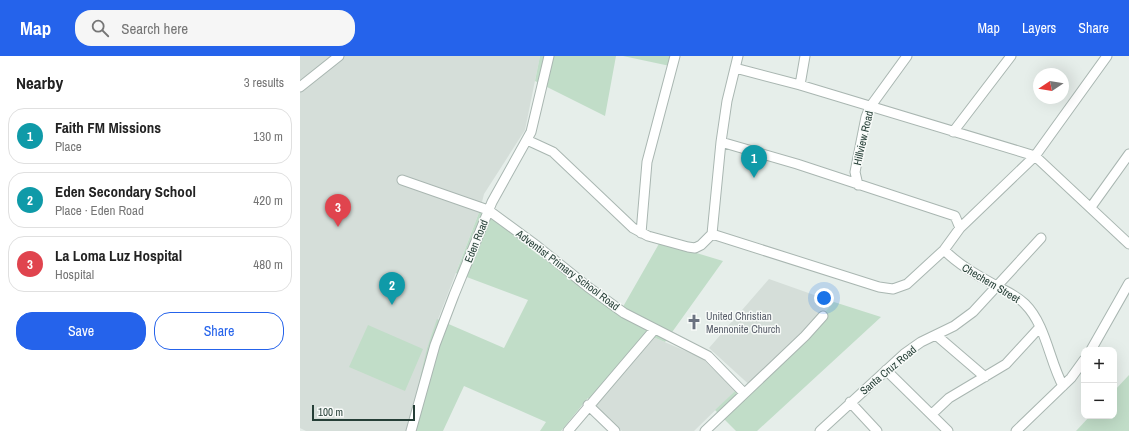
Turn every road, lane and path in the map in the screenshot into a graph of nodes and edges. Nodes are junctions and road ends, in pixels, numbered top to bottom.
1 (339, 56) edge
2 (549, 56) edge
3 (675, 56) edge
4 (738, 56) edge
5 (805, 56) edge
6 (907, 56) edge
7 (1011, 56) edge
8 (1107, 56) edge
9 (735, 68) junction
10 (800, 85) junction
11 (300, 87) edge
12 (870, 107) junction
13 (953, 132) junction
14 (527, 140) junction
15 (721, 142) junction
16 (1129, 154) edge
17 (1036, 156) junction
18 (402, 180) dead end
19 (858, 185) junction
20 (1091, 207) junction
21 (488, 210) junction
22 (960, 228) junction
23 (642, 233) junction
24 (712, 234) junction
25 (1041, 238) dead end
26 (1129, 244) edge
27 (944, 250) junction
28 (1129, 283) edge
29 (997, 286) junction
30 (823, 316) dead end
31 (1040, 327) junction
32 (654, 330) junction
33 (936, 335) junction
34 (1093, 347) edge
35 (1081, 364) edge
36 (886, 370) junction
37 (985, 377) junction
38 (1063, 386) junction
39 (744, 393) junction
40 (850, 402) junction
41 (588, 406) junction
42 (932, 414) junction
43 (411, 431) edge
44 (568, 431) edge
45 (615, 431) edge
46 (705, 431) edge
47 (820, 431) edge
48 (876, 431) edge
49 (948, 431) edge
50 (1016, 431) edge

1 - 11 street
2 - 14 street, Eden Road
3 - 23 street
4 - 9 street
5 - 10 street
6 - 12 street, Hillview Road
7 - 13 street
8 - 17 street
9 - 10 street
9 - 15 street
10 - 12 street
12 - 13 street
12 - 19 street, Hillview Road
13 - 17 street
14 - 21 street, Eden Road
14 - 23 street
15 - 19 street
15 - 24 street
16 - 20 street
17 - 20 street
17 - 22 street
18 - 21 street, Adventist Primary School Road
19 - 22 street
20 - 26 street
21 - 32 street, Adventist Primary School Road
21 - 43 street, Eden Road
22 - 27 street
23 - 24 street
24 - 27 street
25 - 29 street, Santa Cruz Road
27 - 29 street, Chechem Street
28 - 34 street
29 - 31 street, Chechem Street
29 - 33 street, Santa Cruz Road
30 - 39 street
31 - 37 street
31 - 38 street, Chechem Street
32 - 39 street, Adventist Primary School Road
32 - 41 street
33 - 36 street, Santa Cruz Road
33 - 37 street
35 - 38 street
36 - 40 street, Santa Cruz Road
36 - 42 street
37 - 42 street
38 - 50 street
39 - 46 street
40 - 47 street, Santa Cruz Road
40 - 48 street
41 - 44 street
41 - 45 street
42 - 49 street

